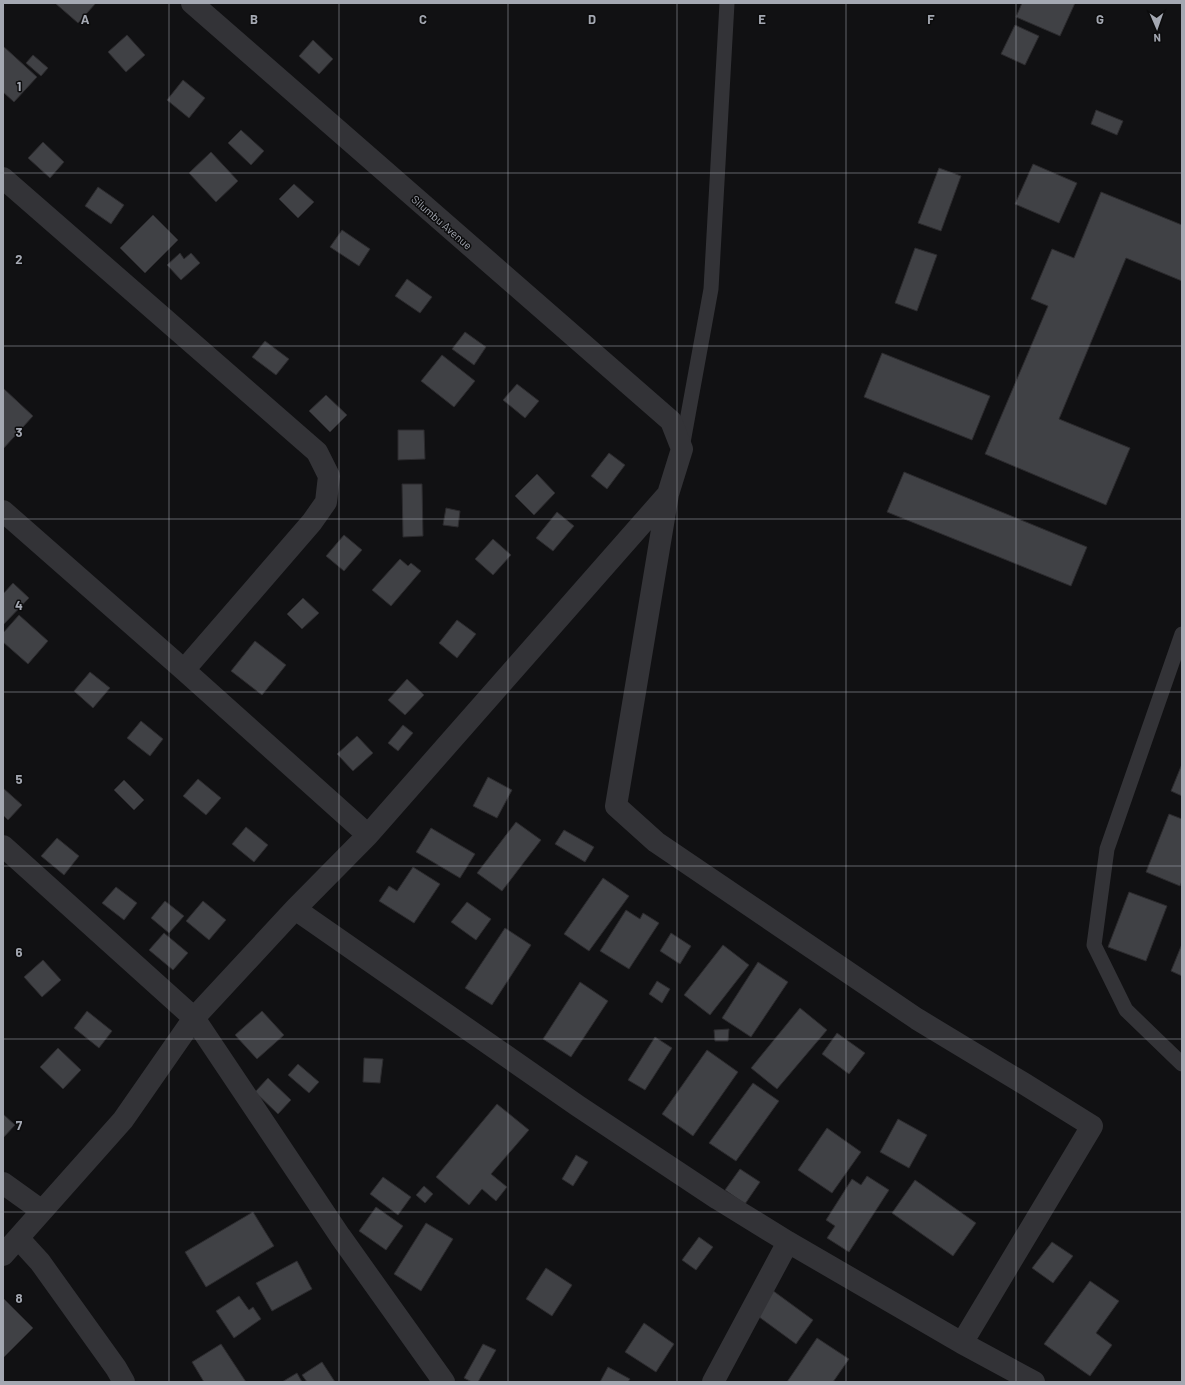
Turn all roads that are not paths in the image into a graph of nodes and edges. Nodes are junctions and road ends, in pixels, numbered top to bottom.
1 (192, 3) edge
2 (727, 3) edge
3 (3, 178) edge
4 (682, 449) junction
5 (668, 494) junction
6 (3, 511) edge
7 (1182, 634) edge
8 (184, 670) junction
9 (368, 835) junction
10 (3, 846) edge
11 (295, 909) junction
12 (194, 1018) junction
13 (1182, 1064) edge
14 (3, 1183) edge
15 (42, 1210) junction
16 (19, 1238) junction
17 (788, 1242) junction
18 (3, 1255) edge
19 (962, 1343) junction
20 (124, 1382) edge
21 (444, 1382) edge
22 (713, 1382) edge
23 (1034, 1382) edge

1 - 4 street, Silumbu Avenue
2 - 4 lane
3 - 8 street
4 - 5 street
5 - 9 street
5 - 19 street
6 - 8 street
7 - 13 lane
8 - 9 street
9 - 11 street
10 - 12 street
11 - 12 street
11 - 17 street
12 - 15 street
12 - 21 street
14 - 15 street
15 - 16 street
16 - 18 street
16 - 20 street
17 - 19 street
17 - 22 street
19 - 23 street

